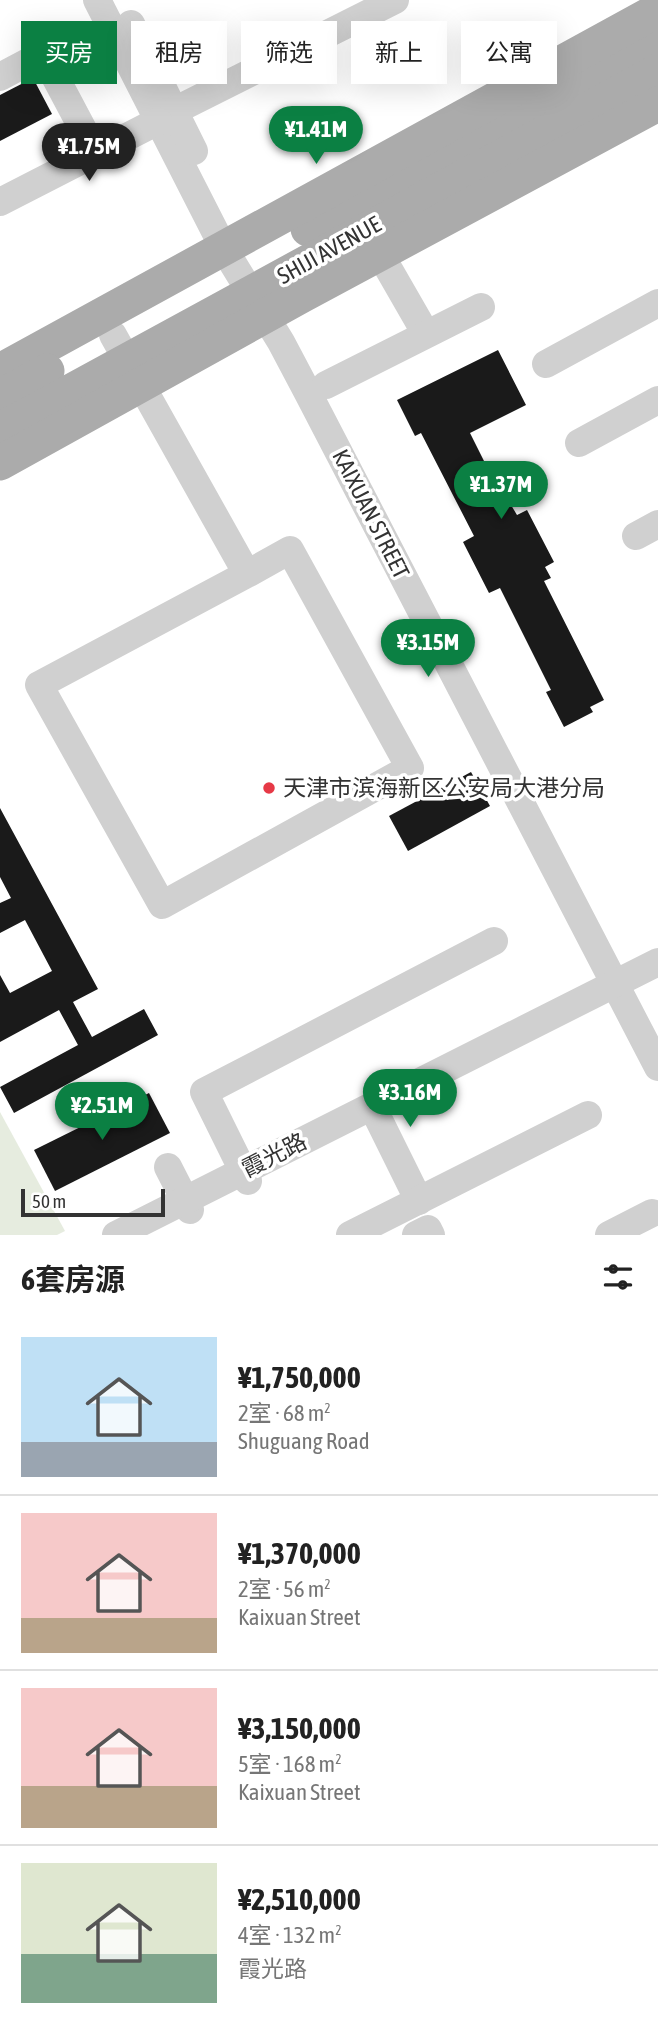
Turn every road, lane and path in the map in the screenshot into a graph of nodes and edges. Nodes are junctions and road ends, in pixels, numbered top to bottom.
1 (97, 0) edge
2 (119, 0) edge
3 (395, 0) edge
4 (658, 10) edge
5 (658, 44) edge
6 (658, 71) edge
7 (0, 77) edge
8 (658, 104) edge
9 (166, 116) junction
10 (95, 152) junction
11 (0, 201) edge
12 (380, 254) junction
13 (252, 277) junction
14 (658, 303) edge
15 (481, 307) dead end
16 (426, 334) junction
17 (128, 360) junction
18 (546, 364) dead end
19 (0, 371) edge
20 (326, 385) junction
21 (0, 397) edge
22 (658, 400) edge
23 (0, 430) edge
24 (579, 443) dead end
25 (0, 463) edge
26 (247, 574) junction
27 (494, 941) dead end
28 (658, 962) edge
29 (631, 985) edge
30 (658, 1031) edge
31 (658, 1068) edge
32 (375, 1112) junction
33 (588, 1115) dead end
34 (168, 1167) dead end
35 (246, 1176) junction
36 (419, 1201) junction
37 (188, 1205) junction
38 (652, 1213) dead end
39 (116, 1235) edge
40 (141, 1235) edge
41 (350, 1235) edge
42 (416, 1235) edge
43 (442, 1235) edge
44 (609, 1235) edge

1 - 9 street, KAIXUAN STREET
2 - 9 street, KAIXUAN STREET
3 - 9 street
4 - 13 main road
5 - 13 main road, SHIJI AVENUE
6 - 13 main road, SHIJI AVENUE
7 - 10 street
8 - 12 main road
9 - 10 street
9 - 13 street, KAIXUAN STREET
10 - 11 street
12 - 13 main road
12 - 16 street
13 - 17 main road
13 - 17 main road, SHIJI AVENUE
13 - 19 main road
13 - 20 street, KAIXUAN STREET
13 - 29 street, KAIXUAN STREET
14 - 18 street
15 - 16 street
16 - 20 street
17 - 21 main road, SHIJI AVENUE
17 - 23 main road, SHIJI AVENUE
17 - 25 main road
17 - 26 street
20 - 29 street, KAIXUAN STREET
22 - 24 street
26 - 26 street
27 - 35 street
28 - 29 street, 霞光路
29 - 30 street, KAIXUAN STREET
29 - 31 street, KAIXUAN STREET
29 - 32 street, 霞光路
32 - 35 street, 霞光路
32 - 36 street
33 - 36 street
34 - 37 street
35 - 37 street, 霞光路
36 - 41 street
37 - 39 street, 霞光路
37 - 40 street, 霞光路
38 - 44 street
42 - 43 street

